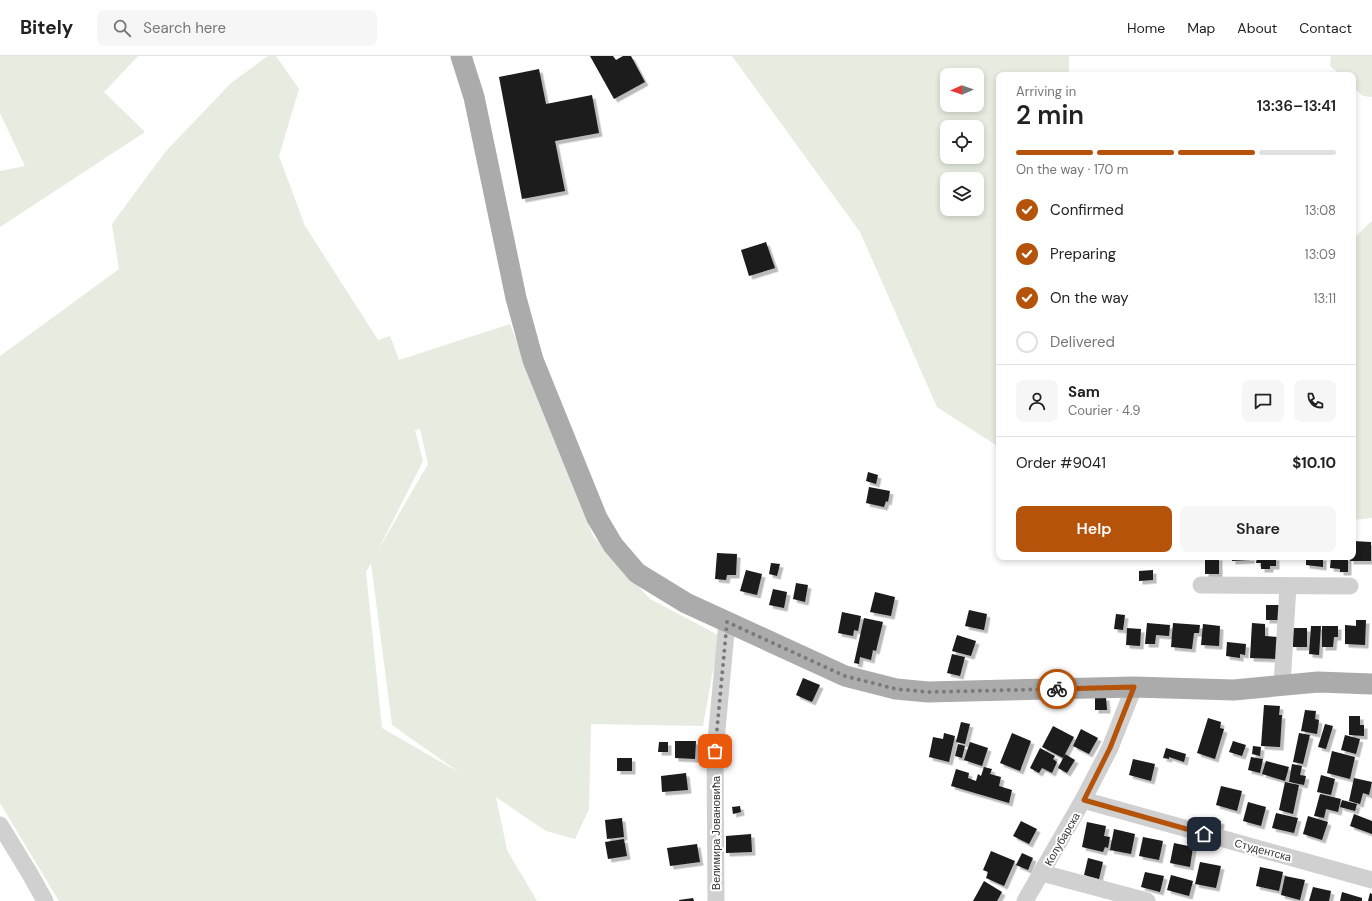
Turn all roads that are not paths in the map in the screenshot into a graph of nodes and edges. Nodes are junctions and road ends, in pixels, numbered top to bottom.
1 (460, 56) edge
2 (1201, 585) dead end
3 (1288, 586) junction
4 (1350, 586) dead end
5 (727, 622) junction
6 (1372, 684) edge
7 (1282, 685) junction
8 (1134, 687) junction
9 (1084, 800) junction
10 (0, 825) edge
11 (1042, 873) junction
12 (1372, 880) edge
13 (45, 901) edge
14 (716, 901) edge
15 (1025, 901) edge
16 (1147, 901) edge

1 - 5 main road
2 - 3 street
3 - 4 street
3 - 7 street
5 - 8 main road
5 - 14 street, Велимира Јовановића
6 - 7 main road
7 - 8 main road
8 - 9 street, Колубарска
9 - 11 street, Колубарска
9 - 12 street, Студентска
10 - 13 street
11 - 15 street, Колубарска
11 - 16 street

